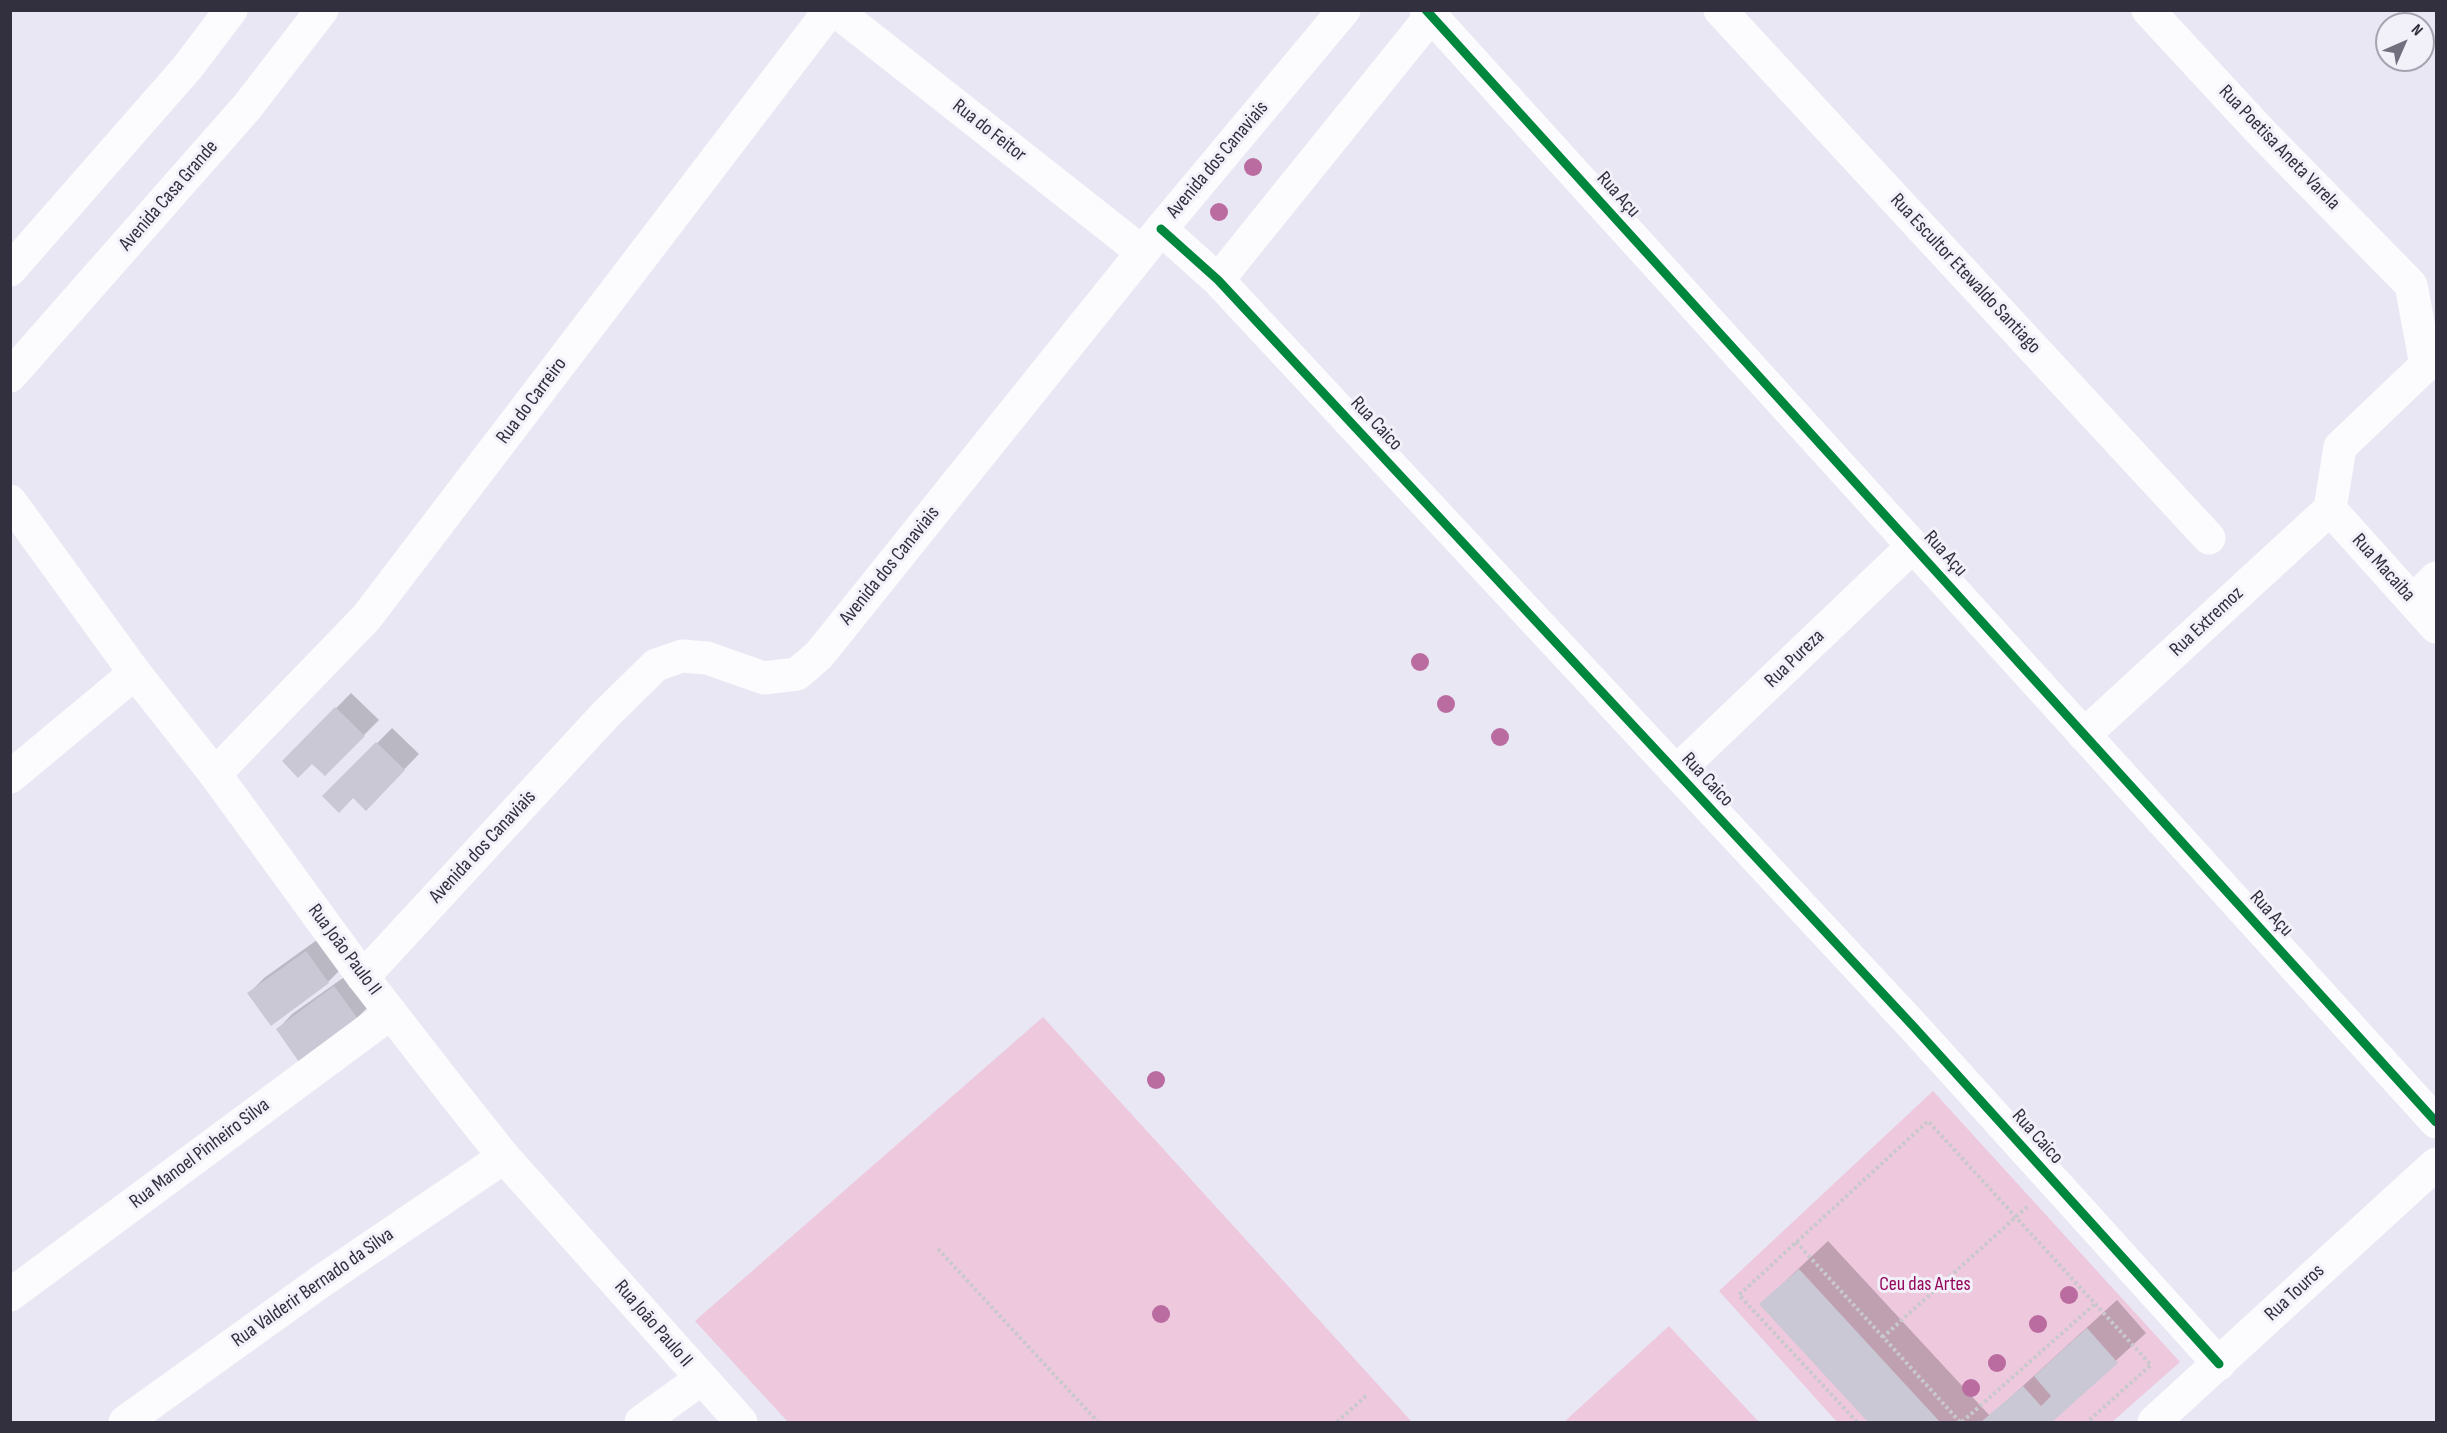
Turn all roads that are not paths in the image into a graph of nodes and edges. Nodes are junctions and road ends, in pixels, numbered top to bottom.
1 (231, 10) edge
2 (322, 10) edge
3 (830, 10) edge
4 (835, 10) edge
5 (1344, 10) edge
6 (1720, 10) edge
7 (2148, 10) edge
8 (1429, 13) edge
9 (1152, 240) junction
10 (10, 270) edge
11 (1218, 280) junction
12 (10, 376) edge
13 (10, 501) edge
14 (2330, 508) junction
15 (2209, 538) dead end
16 (1913, 546) junction
17 (2436, 578) edge
18 (2413, 601) junction
19 (2436, 627) edge
20 (135, 673) junction
21 (2084, 735) junction
22 (1676, 772) junction
23 (215, 774) junction
24 (10, 777) edge
25 (363, 977) junction
26 (391, 1013) junction
27 (2436, 1122) edge
28 (504, 1157) junction
29 (2436, 1164) edge
30 (10, 1295) edge
31 (2218, 1364) junction
32 (701, 1379) junction
33 (125, 1422) edge
34 (641, 1422) edge
35 (741, 1422) edge
36 (2154, 1422) edge

1 - 10 street
2 - 12 street, Avenida Casa Grande
3 - 23 street, Rua do Carreiro
4 - 9 street, Rua do Feitor
5 - 9 street, Avenida dos Canaviais
6 - 15 street, Rua Escultor Etewaldo Santiago
7 - 14 street, Rua Poetisa Aneta Varela
8 - 11 street
8 - 16 street, Rua Açu
9 - 11 street, Rua Caico
9 - 25 street, Avenida dos Canaviais
11 - 22 street, Rua Caico
13 - 20 street, Rua João Paulo II
14 - 18 street, Rua Macaiba
14 - 21 street, Rua Extremoz
16 - 21 street, Rua Açu
16 - 22 street, Rua Pureza
17 - 18 street
18 - 19 street, Rua Macaiba
20 - 23 street, Rua João Paulo II
20 - 24 street
21 - 27 street, Rua Açu
22 - 31 street, Rua Caico
23 - 25 street, Rua João Paulo II
25 - 26 street, Rua João Paulo II
26 - 28 street, Rua João Paulo II
26 - 30 street, Rua Manoel Pinheiro Silva
28 - 32 street, Rua João Paulo II
28 - 33 street, Rua Valderir Bernado da Silva
29 - 31 street, Rua Touros
31 - 36 street, Rua Touros
32 - 34 street
32 - 35 street, Rua João Paulo II

